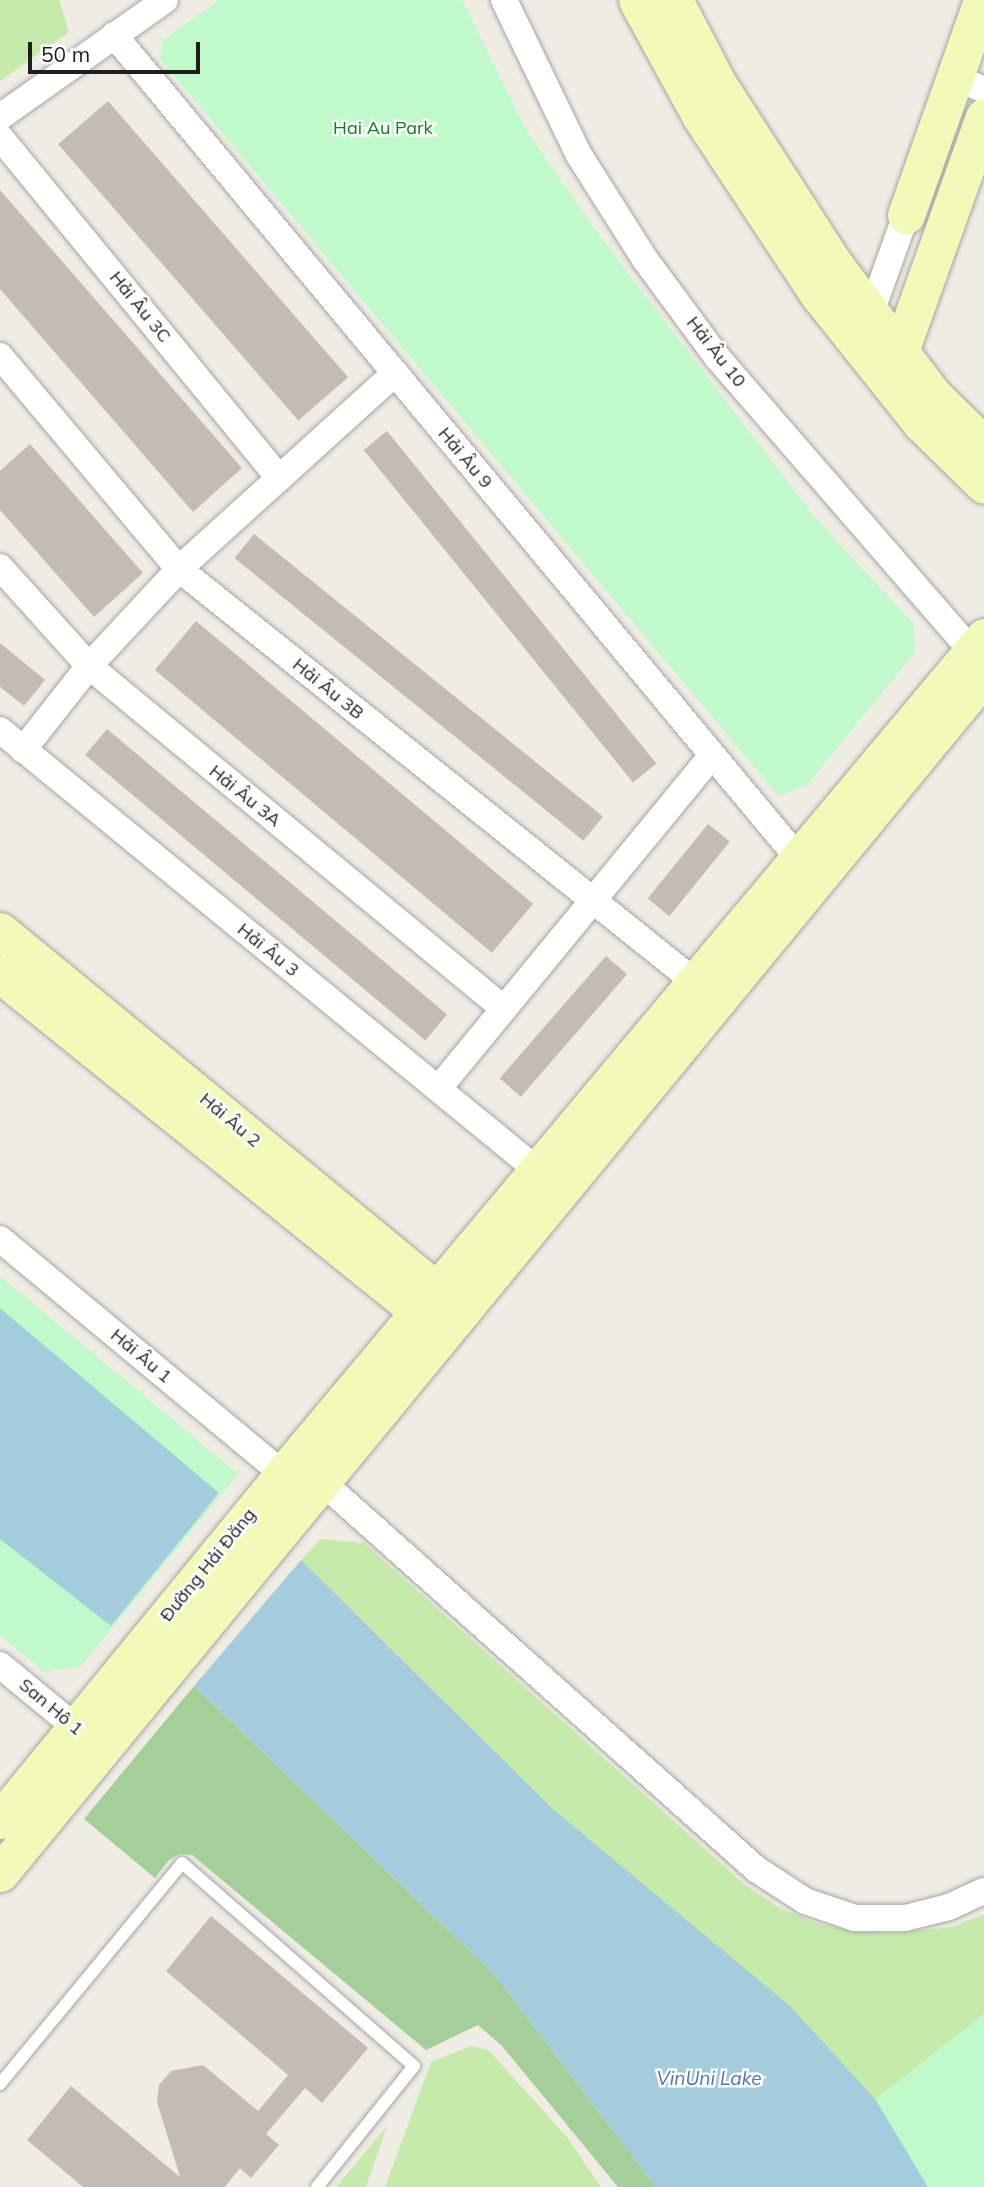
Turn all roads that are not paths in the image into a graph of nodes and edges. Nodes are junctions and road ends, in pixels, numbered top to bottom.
1 (504, 0) edge
2 (637, 0) edge
3 (674, 0) edge
4 (982, 0) edge
5 (156, 3) edge
6 (114, 35) junction
7 (969, 84) edge
8 (0, 117) edge
9 (984, 117) edge
10 (0, 137) edge
11 (906, 215) joint
12 (870, 315) junction
13 (858, 349) junction
14 (0, 356) edge
15 (894, 369) junction
16 (395, 373) junction
17 (984, 446) edge
18 (279, 478) junction
19 (984, 485) edge
20 (0, 567) edge
21 (179, 569) junction
22 (981, 657) edge
23 (89, 667) junction
24 (0, 730) edge
25 (23, 750) junction
26 (712, 755) junction
27 (807, 869) junction
28 (593, 901) junction
29 (0, 931) edge
30 (0, 974) edge
31 (695, 982) junction
32 (504, 1009) junction
33 (438, 1089) junction
34 (537, 1170) junction
35 (0, 1239) edge
36 (440, 1311) junction
37 (282, 1474) junction
38 (321, 1481) junction
39 (0, 1665) edge
40 (89, 1739) junction
41 (0, 1820) edge
42 (0, 1873) edge
43 (984, 1891) edge
44 (0, 2084) edge
45 (317, 2187) edge

1 - 22 street, Hải Âu 10
2 - 13 street
3 - 12 street
4 - 7 street
5 - 6 street
6 - 8 street
6 - 16 street, Hải Âu 9
7 - 11 street
9 - 15 street
10 - 18 street, Hải Âu 3C
11 - 12 street
12 - 13 street
12 - 15 street
13 - 15 street
14 - 21 street, Hải Âu 3B
15 - 17 street
15 - 19 street
16 - 18 street
16 - 26 street, Hải Âu 9
18 - 21 street
20 - 23 street, Hải Âu 3A
21 - 23 street
21 - 28 street, Hải Âu 3B
22 - 27 street
23 - 25 street
23 - 32 street, Hải Âu 3A
24 - 25 street, Hải Âu 3
25 - 33 street, Hải Âu 3
26 - 27 street, Hải Âu 9
26 - 28 street
27 - 31 street
27 - 36 street
28 - 31 street, Hải Âu 3B
28 - 32 street
29 - 36 street, Hải Âu 2
30 - 36 street, Hải Âu 2
31 - 34 street
32 - 33 street
33 - 34 street, Hải Âu 3
34 - 36 street
35 - 37 street, Hải Âu 1
36 - 37 street, Đường Hải Đăng
36 - 38 street, Đường Hải Đăng
37 - 40 street, Đường Hải Đăng
38 - 40 street, Đường Hải Đăng
38 - 43 street
39 - 40 street, San Hô 1
40 - 41 street, Đường Hải Đăng
40 - 42 street, Đường Hải Đăng
44 - 45 lane

